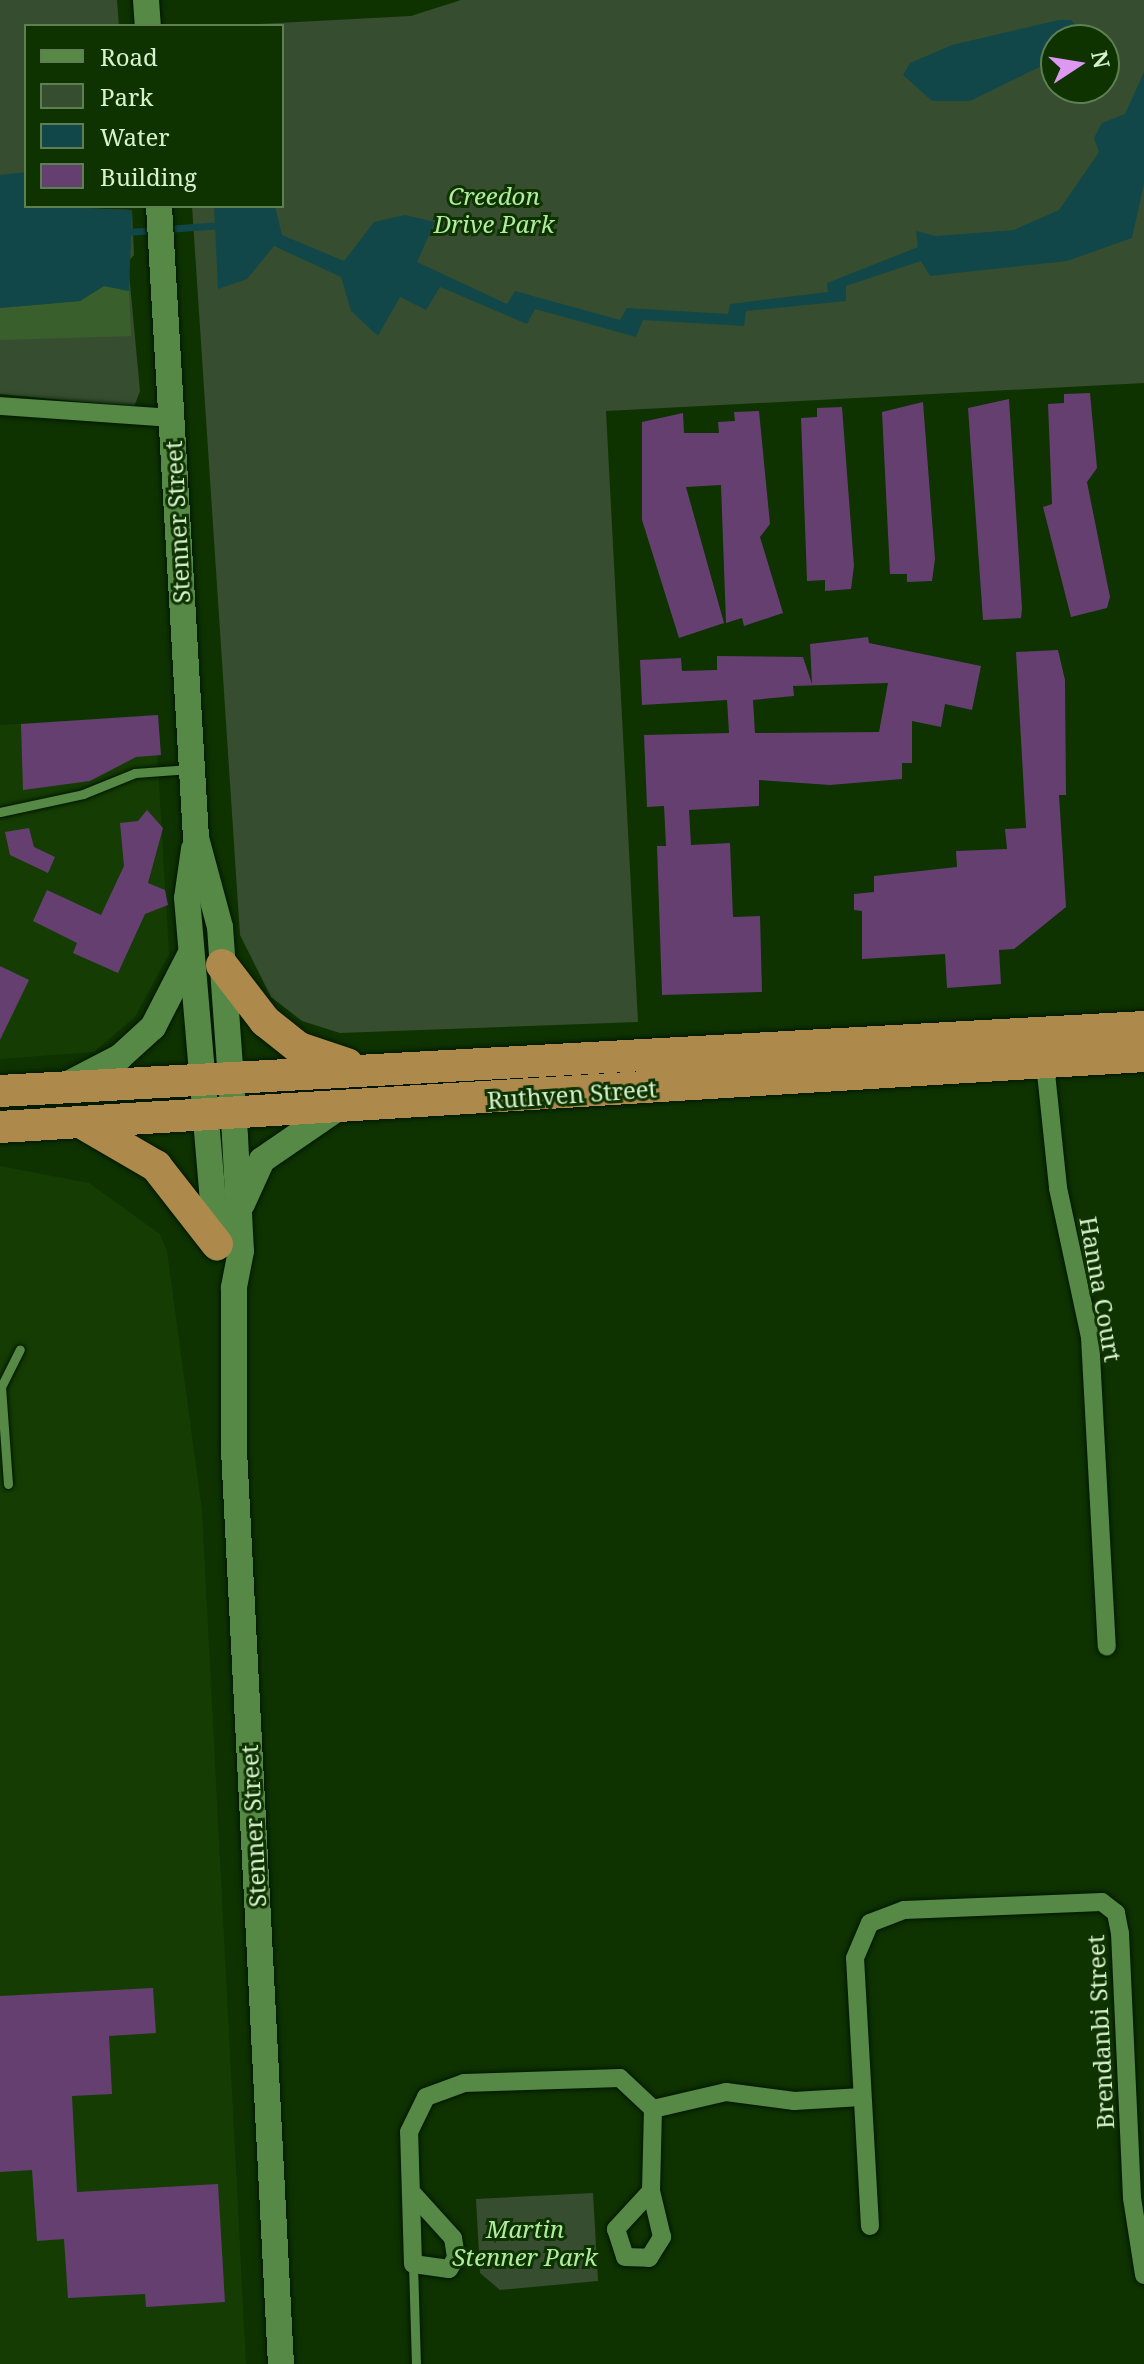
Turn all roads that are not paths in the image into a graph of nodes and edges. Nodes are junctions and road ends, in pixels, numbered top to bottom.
1 (146, 0) edge
2 (148, 24) edge
3 (159, 208) edge
4 (0, 406) edge
5 (171, 418) junction
6 (191, 769) junction
7 (0, 812) edge
8 (196, 838) junction
9 (191, 952) junction
10 (222, 965) junction
11 (1144, 1027) edge
12 (1044, 1049) junction
13 (1144, 1056) edge
14 (362, 1069) junction
15 (215, 1078) junction
16 (60, 1087) junction
17 (0, 1091) edge
18 (338, 1108) junction
19 (220, 1113) junction
20 (81, 1123) junction
21 (0, 1127) edge
22 (239, 1211) junction
23 (217, 1244) junction
24 (234, 1288) junction
25 (20, 1349) dead end
26 (8, 1484) dead end
27 (1107, 1647) dead end
28 (862, 2097) junction
29 (653, 2109) junction
30 (651, 2191) dead end
31 (414, 2195) junction
32 (870, 2226) dead end
33 (413, 2264) junction
34 (1144, 2275) edge
35 (281, 2364) edge
36 (416, 2364) edge

1 - 2 main road
3 - 5 main road, Stenner Street
4 - 5 street
5 - 6 main road, Stenner Street
6 - 7 lane
6 - 8 main road, Stenner Street
8 - 9 main road, Stenner Street
8 - 10 main road, Stenner Street
9 - 15 main road, Stenner Street
9 - 16 main road
10 - 14 highway
10 - 15 main road, Stenner Street
11 - 12 highway, Ruthven Street
12 - 13 highway, Ruthven Street
12 - 14 highway, Ruthven Street
12 - 18 highway, Ruthven Street
12 - 27 street, Hanna Court
14 - 15 highway, Ruthven Street
15 - 16 highway, Ruthven Street
15 - 19 main road, Stenner Street
16 - 17 highway, Ruthven Street
18 - 19 highway, Ruthven Street
18 - 22 main road
19 - 20 highway, Ruthven Street
19 - 22 main road, Stenner Street
19 - 23 main road, Stenner Street
20 - 21 highway, Ruthven Street
20 - 23 highway
22 - 24 main road, Stenner Street
23 - 24 main road, Stenner Street
24 - 35 main road, Stenner Street
25 - 26 lane
28 - 29 street
28 - 32 street, Brendanbi Street
28 - 34 street, Brendanbi Street
29 - 30 street
29 - 31 street
31 - 33 street
31 - 33 street
33 - 36 lane

